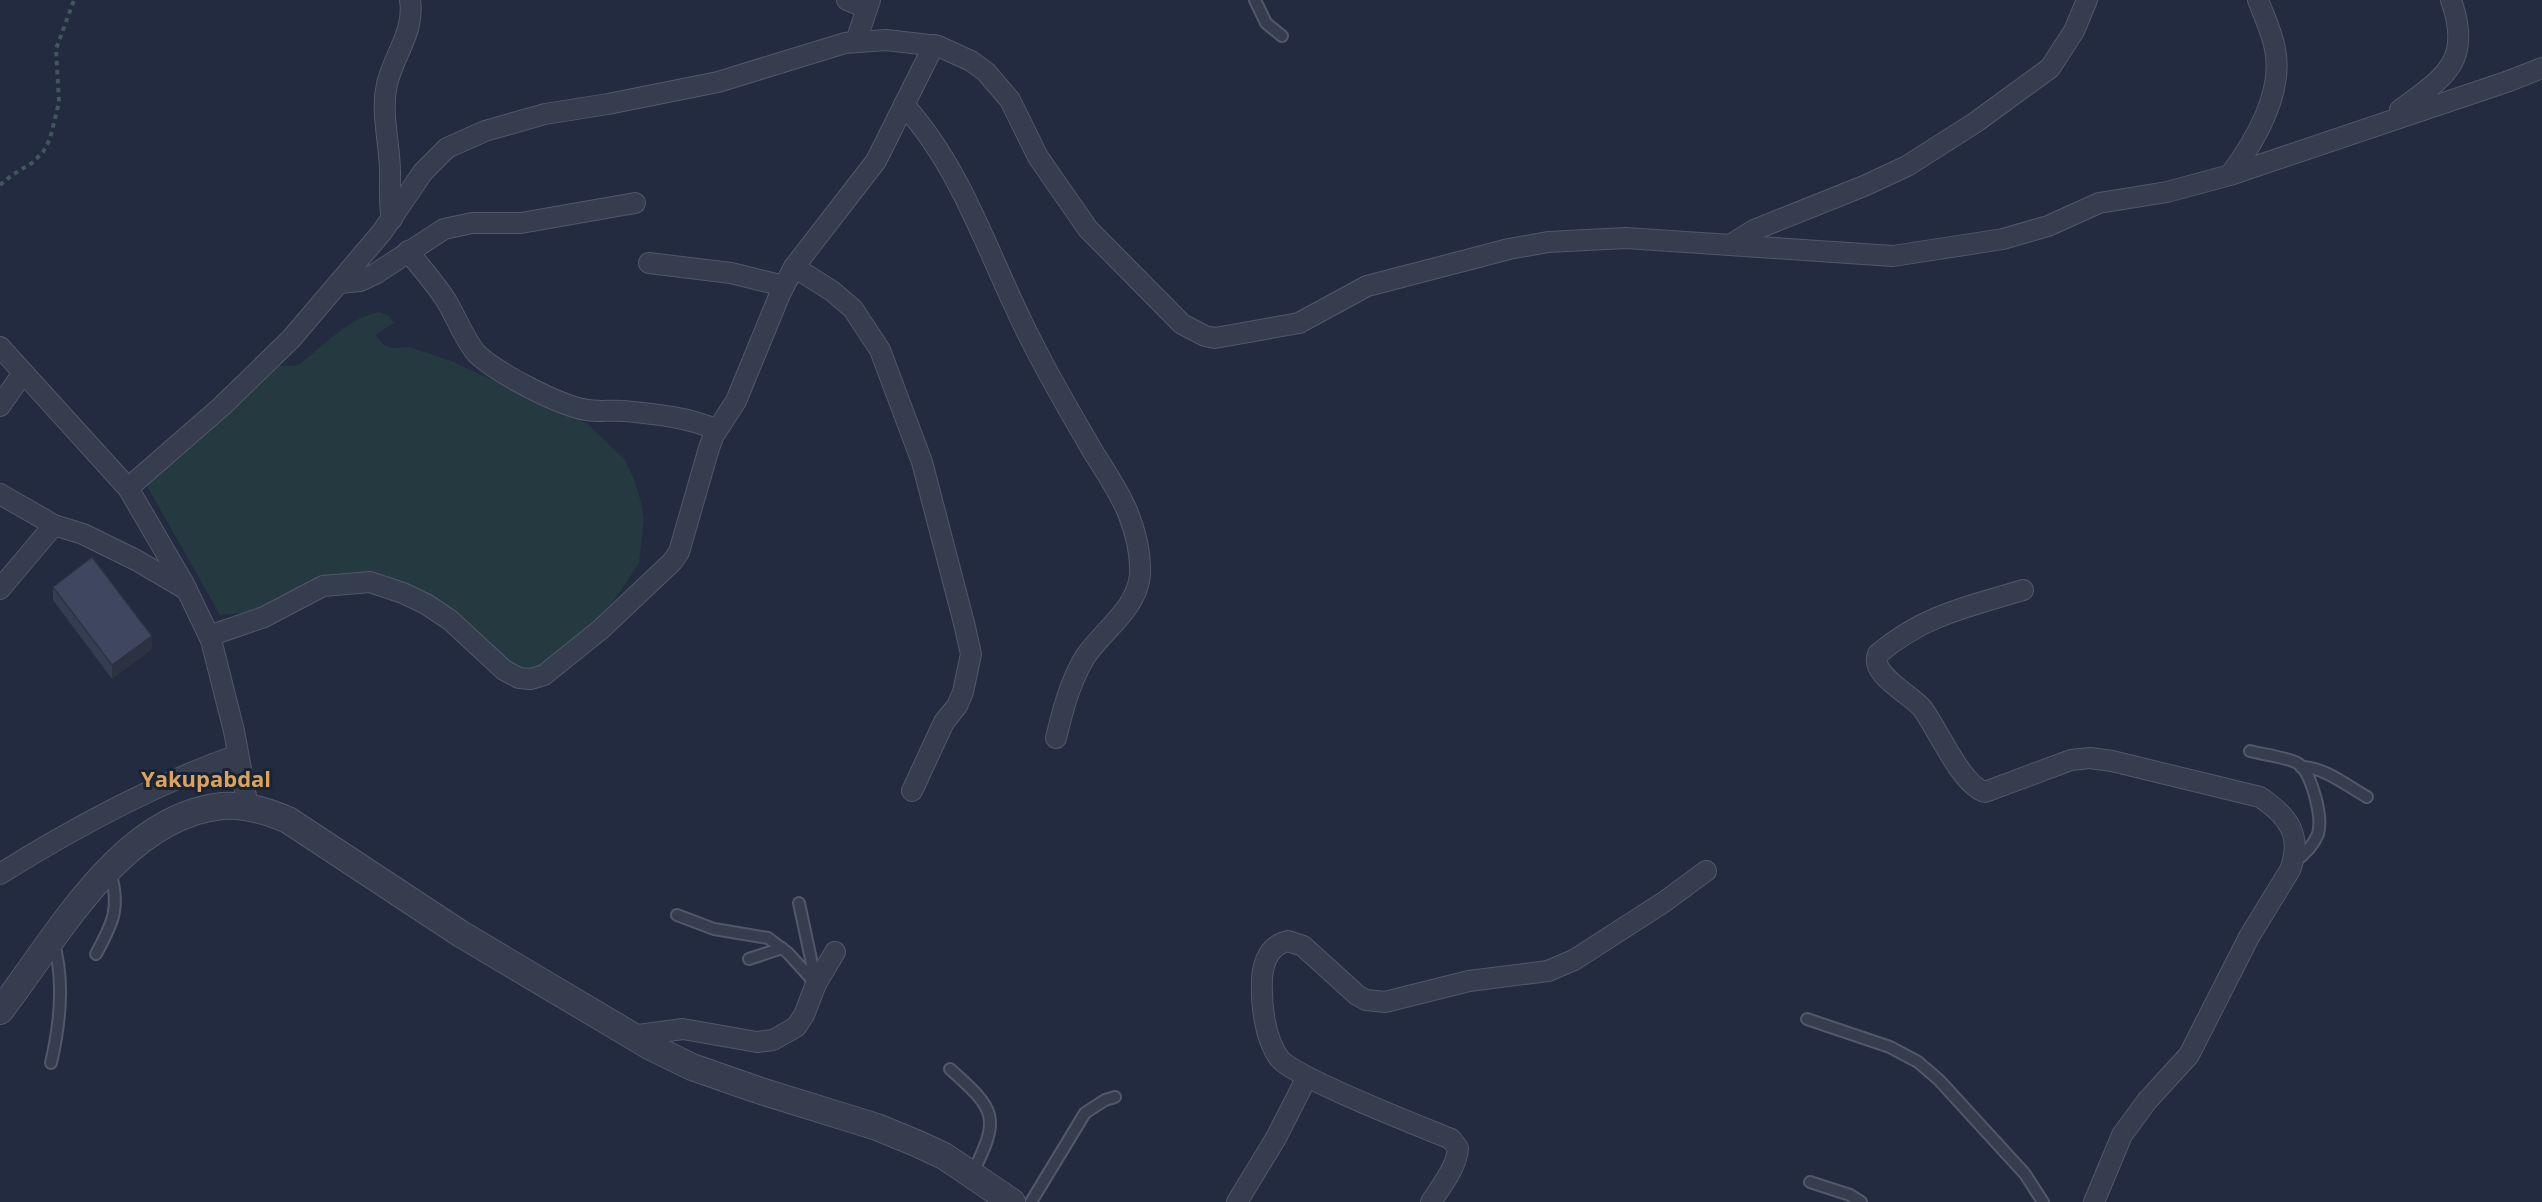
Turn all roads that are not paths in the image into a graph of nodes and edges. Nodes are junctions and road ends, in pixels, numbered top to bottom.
1 (410, 0) edge
2 (848, 0) edge
3 (1255, 0) edge
4 (2087, 0) edge
5 (2258, 0) edge
6 (2451, 0) edge
7 (868, 4) edge
8 (1282, 36) dead end
9 (856, 41) junction
10 (934, 45) junction
11 (2542, 68) edge
12 (904, 105) junction
13 (2386, 121) junction
14 (2230, 175) junction
15 (634, 203) dead end
16 (392, 219) junction
17 (1730, 245) junction
18 (408, 251) junction
19 (650, 263) dead end
20 (794, 267) junction
21 (340, 283) junction
22 (784, 286) junction
23 (0, 347) edge
24 (23, 373) junction
25 (0, 406) edge
26 (717, 430) junction
27 (128, 488) junction
28 (0, 494) edge
29 (54, 525) junction
30 (0, 588) edge
31 (187, 590) junction
32 (2023, 590) dead end
33 (209, 636) junction
34 (1056, 738) dead end
35 (2250, 751) dead end
36 (237, 755) junction
37 (2301, 767) junction
38 (912, 791) dead end
39 (2367, 797) dead end
40 (248, 807) junction
41 (2294, 862) junction
42 (109, 871) junction
43 (1706, 871) dead end
44 (0, 874) edge
45 (799, 903) dead end
46 (676, 915) dead end
47 (53, 939) junction
48 (782, 948) junction
49 (835, 952) dead end
50 (96, 954) dead end
51 (749, 959) dead end
52 (813, 981) junction
53 (0, 1011) edge
54 (1807, 1019) dead end
55 (631, 1036) junction
56 (51, 1063) dead end
57 (950, 1069) dead end
58 (1307, 1077) junction
59 (1115, 1097) dead end
60 (972, 1174) junction
61 (1810, 1182) dead end
62 (1012, 1202) edge
63 (1031, 1202) edge
64 (1237, 1202) edge
65 (1431, 1202) edge
66 (1861, 1202) edge
67 (2043, 1202) edge
68 (2094, 1202) edge

1 - 16 street
2 - 7 street
3 - 8 lane
4 - 17 street
5 - 14 street
6 - 13 street
7 - 9 street
9 - 10 street
9 - 16 street
10 - 12 street
10 - 17 street
11 - 13 street
12 - 20 street
12 - 34 street
13 - 14 street
14 - 17 street
15 - 18 street
16 - 21 street
18 - 21 street
18 - 26 street
19 - 22 street
20 - 22 street
20 - 38 street
21 - 27 street
22 - 26 street
23 - 24 street
24 - 25 street
24 - 27 street
26 - 33 street
27 - 31 street
28 - 29 street
29 - 30 street
29 - 31 street
31 - 33 street
32 - 41 street
33 - 36 street
35 - 37 lane
36 - 40 street
36 - 44 street
37 - 39 lane
37 - 41 lane
40 - 42 street
40 - 55 street
41 - 68 street
42 - 47 street
42 - 50 lane
43 - 58 street
45 - 52 lane
46 - 48 lane
47 - 53 street
47 - 56 lane
48 - 51 lane
48 - 52 lane
49 - 52 street
52 - 55 street
54 - 67 lane
55 - 60 street
57 - 60 lane
58 - 64 street
58 - 65 street
59 - 63 lane
60 - 62 street
61 - 66 lane

